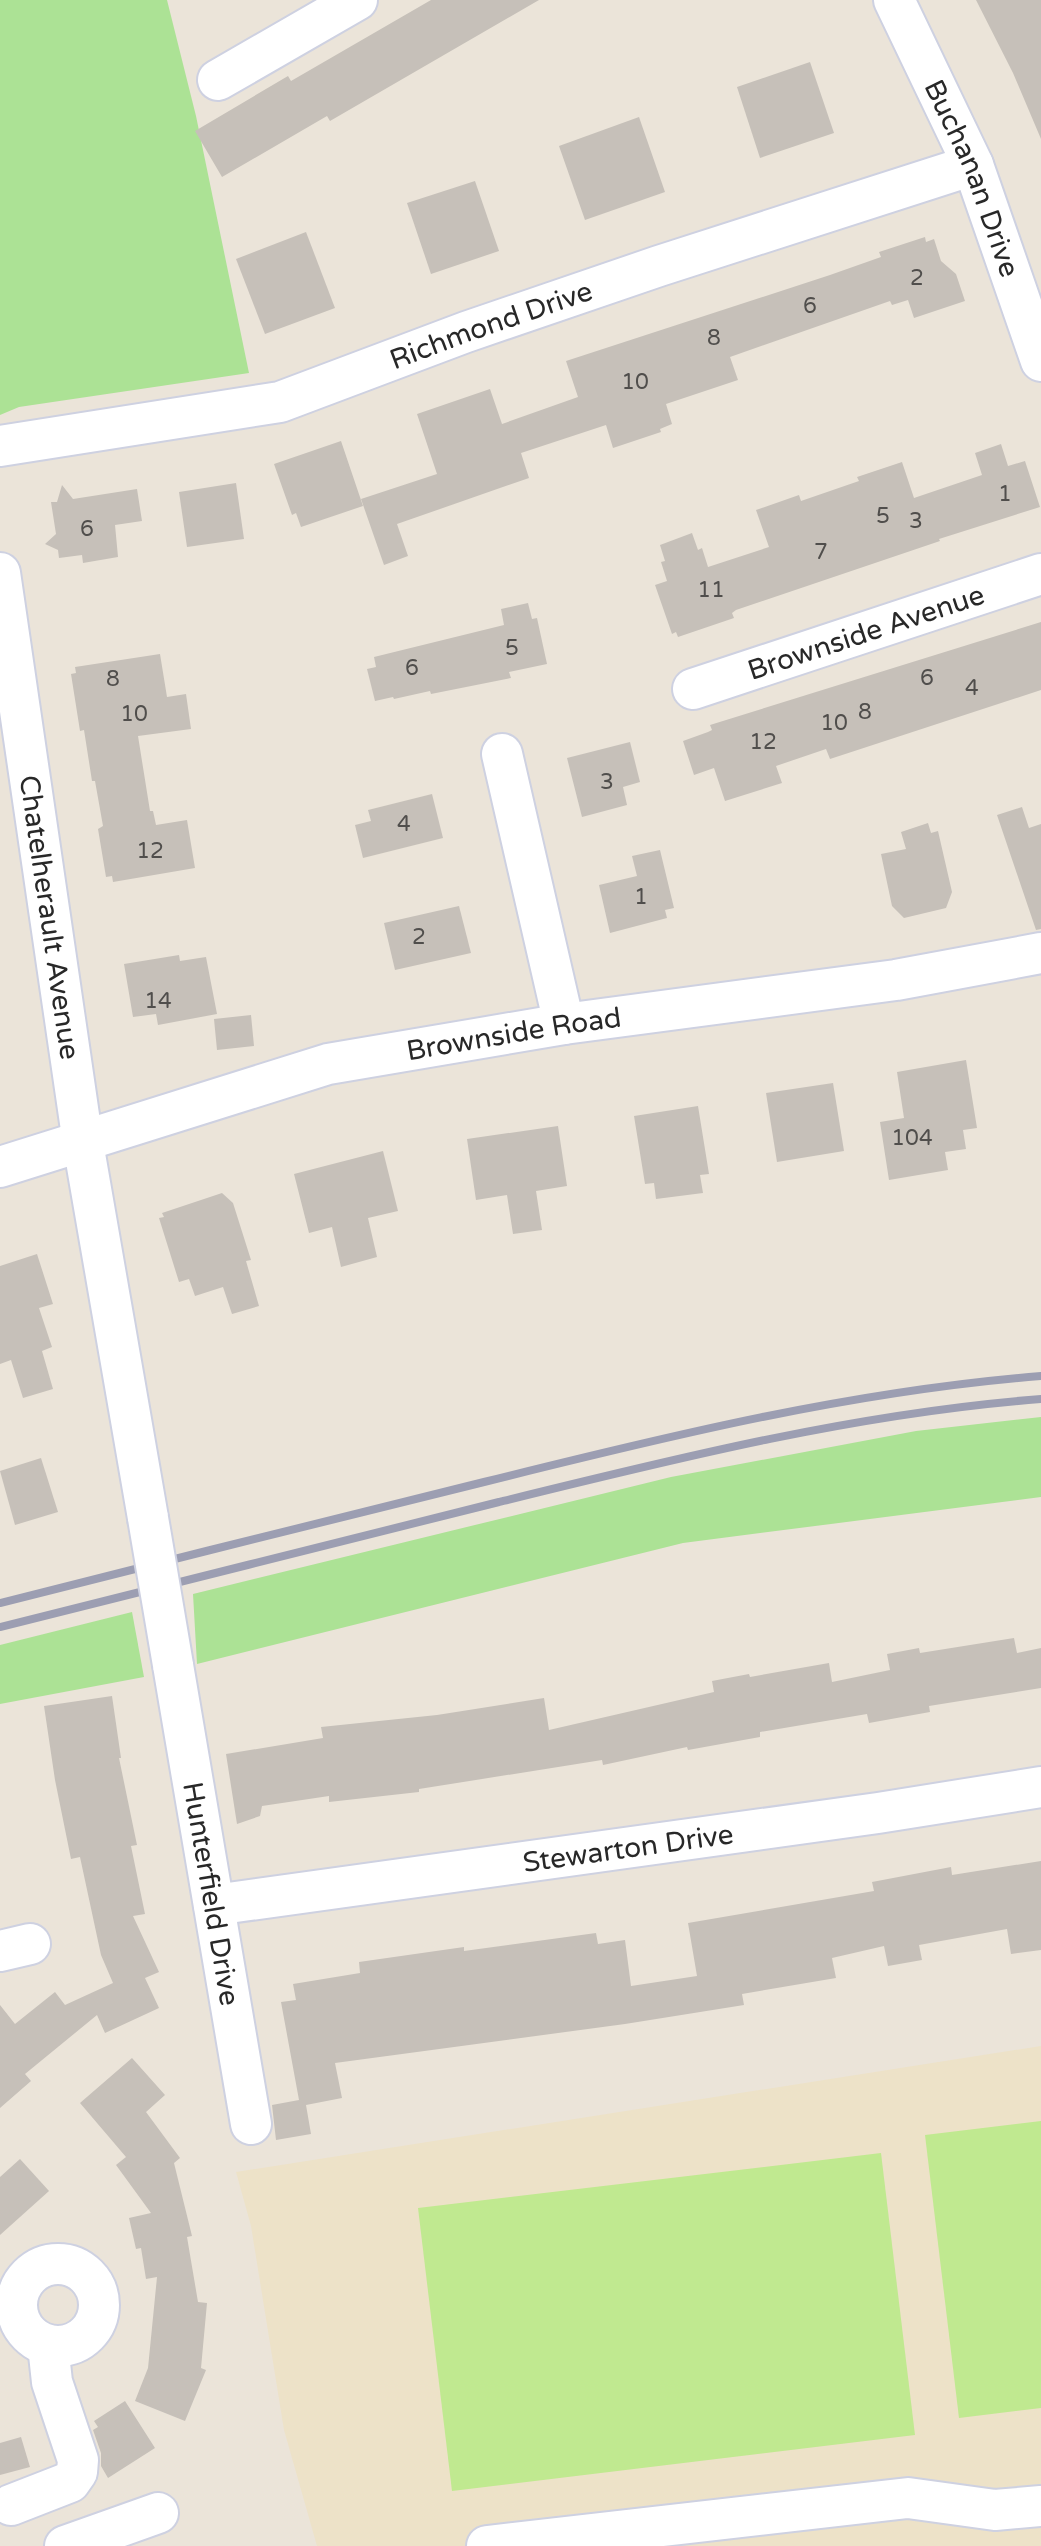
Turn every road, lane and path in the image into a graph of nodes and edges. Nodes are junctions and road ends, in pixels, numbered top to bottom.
1 (356, 0) edge
2 (894, 0) edge
3 (218, 80) dead end
4 (973, 165) junction
5 (1041, 361) edge
6 (0, 446) edge
7 (0, 573) edge
8 (1041, 574) edge
9 (693, 689) dead end
10 (502, 754) dead end
11 (1041, 953) edge
12 (564, 1024) junction
13 (83, 1143) junction
14 (0, 1168) edge
15 (1041, 1787) edge
16 (214, 1905) junction
17 (250, 2124) dead end
18 (9, 2299) edge
19 (48, 2344) junction
20 (11, 2506) dead end
21 (1041, 2506) edge
22 (158, 2514) dead end
23 (65, 2546) edge
24 (487, 2546) edge

1 - 3 street
2 - 4 street, Buchanan Drive
4 - 5 street, Buchanan Drive
4 - 6 street, Richmond Drive
7 - 13 street, Chatelherault Avenue
8 - 9 street, Brownside Avenue
10 - 12 street
11 - 12 street, Brownside Road
12 - 13 street, Brownside Road
13 - 14 street, Brownside Road
13 - 16 street, Hunterfield Drive, bridge
15 - 16 street, Stewarton Drive
16 - 17 street, Hunterfield Drive
18 - 19 street
18 - 19 street
19 - 20 street
21 - 24 street
22 - 23 street

